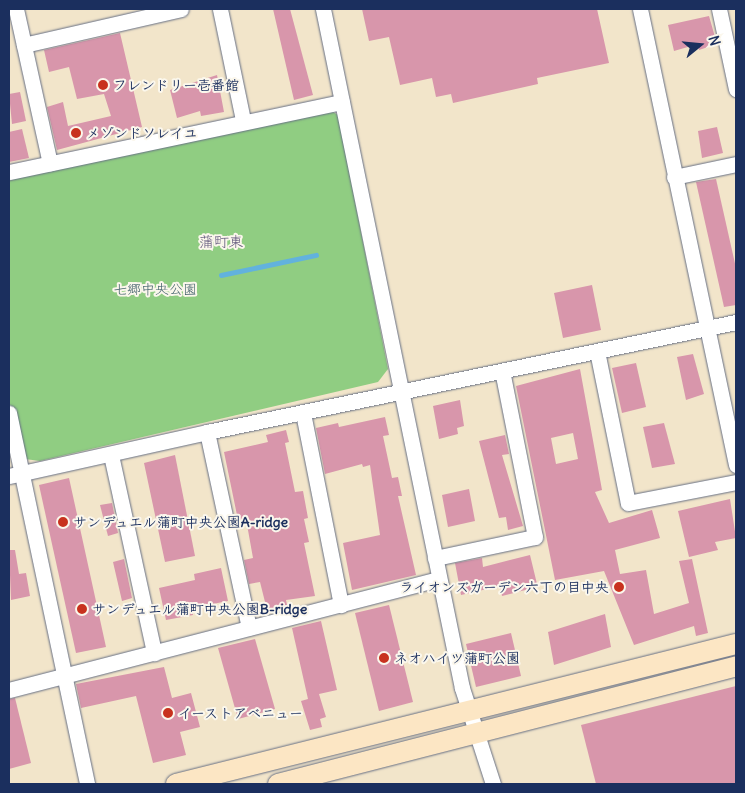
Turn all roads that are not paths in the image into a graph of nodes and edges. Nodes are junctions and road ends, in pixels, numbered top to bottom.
1 (16, 9) edge
2 (181, 9) edge
3 (220, 9) edge
4 (323, 9) edge
5 (640, 9) edge
6 (719, 9) edge
7 (24, 45) junction
8 (736, 89) edge
9 (342, 102) junction
10 (243, 120) junction
11 (50, 163) junction
12 (736, 164) edge
13 (9, 172) edge
14 (674, 177) junction
15 (736, 322) edge
16 (706, 328) junction
17 (597, 351) junction
18 (502, 371) junction
19 (400, 394) junction
20 (9, 413) edge
21 (303, 413) junction
22 (207, 432) junction
23 (111, 454) junction
24 (736, 465) edge
25 (15, 475) edge
26 (736, 482) edge
27 (435, 558) junction
28 (439, 579) junction
29 (342, 605) junction
30 (249, 628) junction
31 (736, 644) edge
32 (154, 653) junction
33 (736, 666) edge
34 (64, 676) junction
35 (9, 690) edge
36 (470, 713) junction
37 (475, 732) junction
38 (87, 784) edge
39 (176, 784) edge
40 (278, 784) edge
41 (493, 784) edge

1 - 7 street
2 - 7 street
3 - 10 street
4 - 9 street
5 - 14 street
6 - 8 street
7 - 11 street
9 - 10 street
9 - 19 street
10 - 11 street
11 - 13 street
12 - 14 street
14 - 16 street
15 - 16 street
16 - 17 street
16 - 24 street
17 - 18 street
17 - 26 street
18 - 19 street
18 - 27 street
19 - 21 street
19 - 27 street
20 - 25 street
21 - 22 street
21 - 29 street
22 - 23 street
22 - 30 street
23 - 25 street
23 - 32 street
25 - 34 street
27 - 28 street
28 - 29 street
28 - 36 street
29 - 30 street
30 - 32 street
31 - 36 street
32 - 34 street
33 - 37 street
34 - 35 street
34 - 38 street
36 - 37 street
36 - 39 street
37 - 40 street
37 - 41 street

